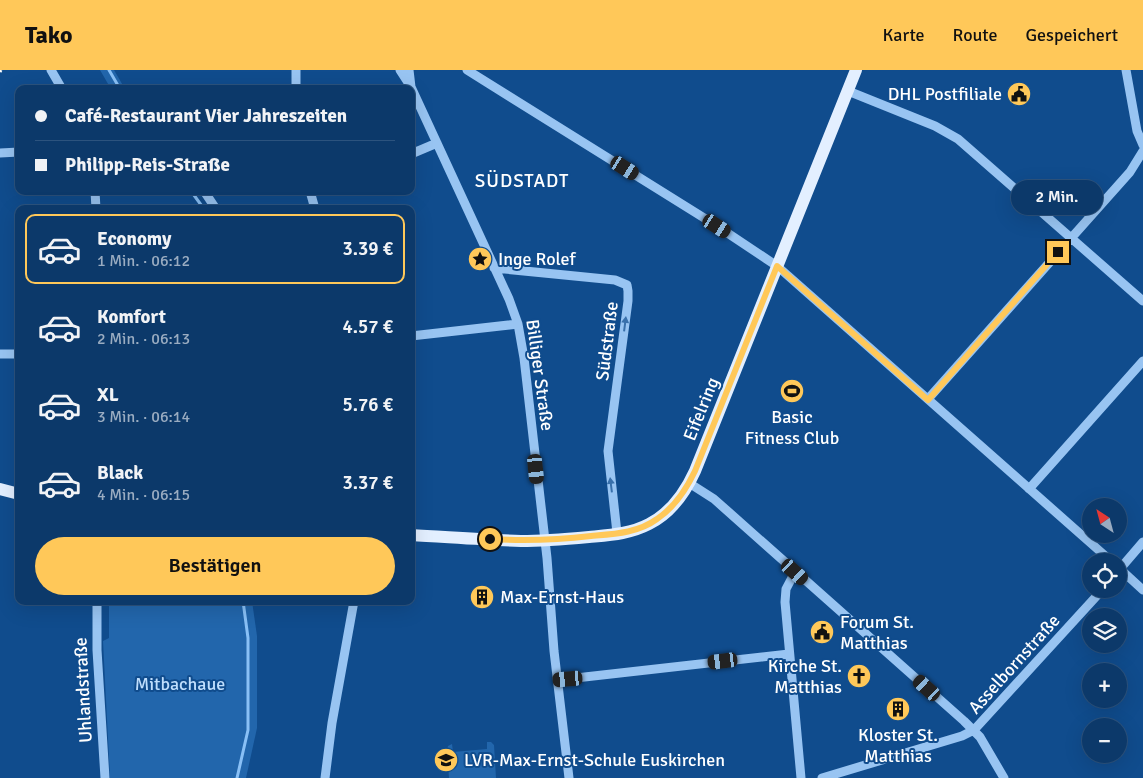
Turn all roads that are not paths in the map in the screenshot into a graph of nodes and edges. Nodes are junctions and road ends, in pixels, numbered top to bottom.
1 (51, 70) edge
2 (296, 70) edge
3 (400, 70) edge
4 (409, 70) edge
5 (467, 70) edge
6 (856, 70) edge
7 (1126, 70) edge
8 (60, 85) edge
9 (296, 85) edge
10 (409, 85) edge
11 (410, 85) edge
12 (848, 91) junction
13 (415, 97) edge
14 (437, 143) junction
15 (1143, 145) edge
16 (15, 152) edge
17 (415, 152) edge
18 (1143, 152) edge
19 (0, 154) edge
20 (1071, 237) junction
21 (777, 266) junction
22 (494, 268) junction
23 (1143, 302) edge
24 (518, 324) junction
25 (415, 336) edge
26 (0, 354) edge
27 (15, 354) edge
28 (1143, 361) edge
29 (928, 400) junction
30 (689, 483) junction
31 (0, 489) edge
32 (1030, 489) junction
33 (15, 493) edge
34 (617, 534) junction
35 (415, 535) edge
36 (545, 541) junction
37 (1143, 542) edge
38 (1102, 553) edge
39 (1127, 560) edge
40 (795, 572) junction
41 (1127, 576) edge
42 (1143, 590) edge
43 (1095, 598) edge
44 (98, 605) edge
45 (353, 605) edge
46 (789, 654) junction
47 (558, 680) junction
48 (974, 730) junction
49 (105, 778) edge
50 (326, 778) edge
51 (569, 778) edge
52 (801, 778) edge
53 (822, 778) edge
54 (1004, 778) edge

1 - 8 street
2 - 9 street
3 - 10 street, Billiger Straße
4 - 11 street, Billiger Straße
5 - 21 street
6 - 12 main road, Eifelring
7 - 15 street
12 - 20 street
12 - 21 main road, Eifelring
13 - 14 street, Billiger Straße
14 - 17 street
14 - 22 street, Billiger Straße
16 - 19 street
18 - 20 street
20 - 23 street
20 - 29 street
21 - 29 street
21 - 30 main road, Eifelring
22 - 24 street, Billiger Straße
34 -> 22 street, Südstraße
24 - 25 street
24 - 36 street, Billiger Straße
26 - 27 street
28 - 32 street
29 - 32 street
30 - 34 main road, Eifelring
30 - 40 street
31 - 33 main road
32 - 38 street
34 - 36 main road, Eifelring
35 - 36 main road, Eifelring
36 - 47 street, Billiger Straße
37 - 39 street
40 - 46 street
40 - 48 street
41 - 42 street
43 - 48 street, Asselbornstraße
44 - 49 street, Uhlandstraße
45 - 50 street
46 - 47 street
46 - 52 street
47 - 51 street, Billiger Straße
48 - 53 street, Asselbornstraße
48 - 54 street

